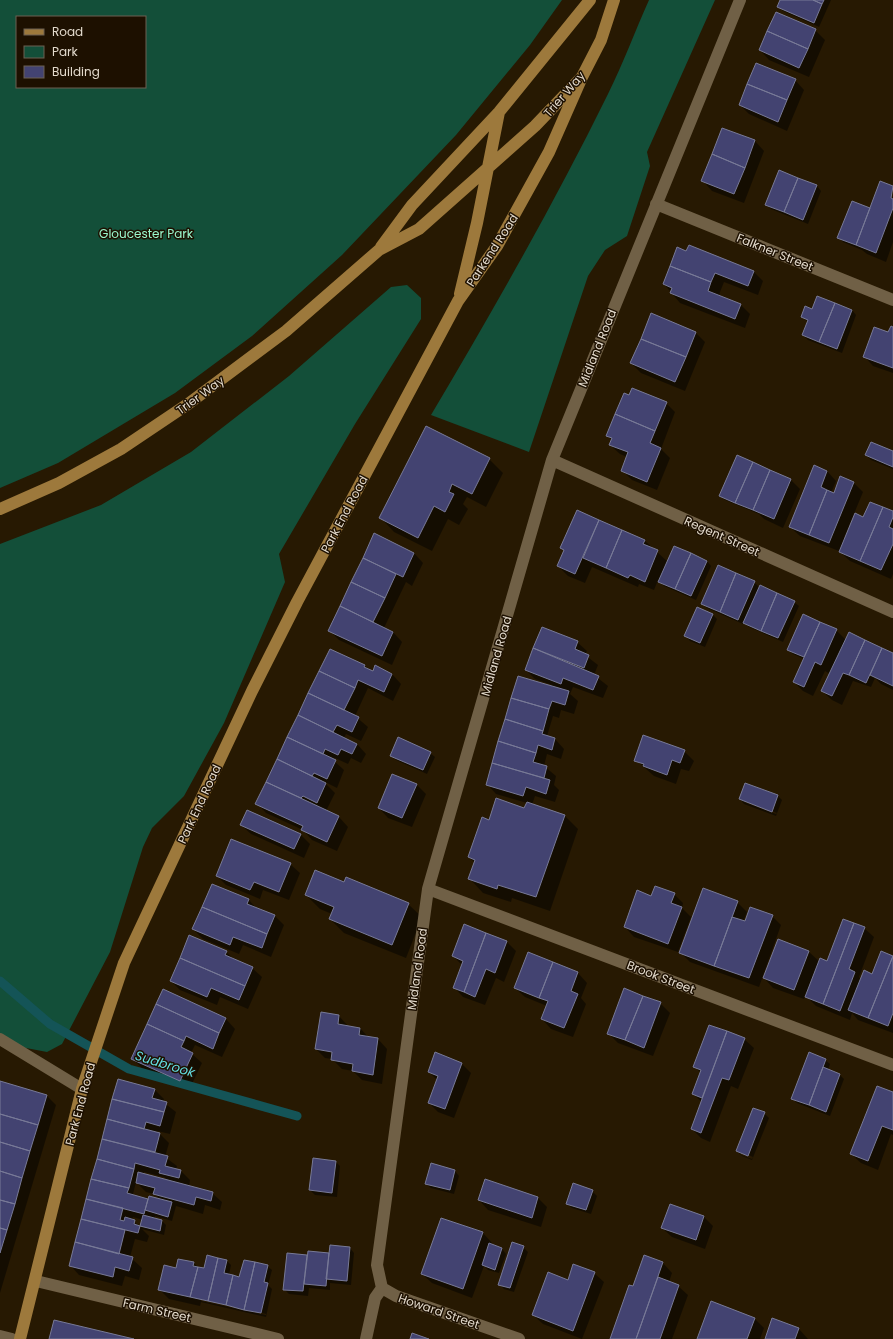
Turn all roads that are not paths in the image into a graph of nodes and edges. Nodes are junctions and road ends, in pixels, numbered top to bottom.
1 (590, 0) edge
2 (614, 0) edge
3 (740, 0) edge
4 (582, 77) junction
5 (499, 112) junction
6 (486, 168) junction
7 (656, 204) junction
8 (379, 250) junction
9 (458, 300) junction
10 (893, 300) edge
11 (552, 460) junction
12 (0, 509) edge
13 (893, 612) edge
14 (428, 889) junction
15 (0, 1039) edge
16 (893, 1065) edge
17 (82, 1090) junction
18 (36, 1281) junction
19 (382, 1288) junction
20 (0, 1336) edge
21 (12, 1339) edge
22 (20, 1339) edge
23 (278, 1339) edge
24 (366, 1339) edge
25 (520, 1339) edge

1 - 5 main road, Trier Way
2 - 4 main road, Trier Way
3 - 7 street, Midland Road
4 - 6 main road, Trier Way
4 - 9 main road, Parkend Road
5 - 6 main road, Trier Way
5 - 8 main road, Trier Way
6 - 8 main road, Trier Way
6 - 9 main road, Parkend Road
7 - 10 street, Falkner Street
7 - 11 street, Midland Road
8 - 12 main road, Trier Way
9 - 17 main road, Park End Road
11 - 13 street, Regent Street
11 - 14 street, Midland Road
14 - 16 street, Brook Street
14 - 19 street, Midland Road
15 - 17 street
17 - 18 main road, Park End Road
18 - 22 main road, Park End Road
18 - 23 street, Farm Street
19 - 24 street
19 - 25 street, Howard Street
20 - 21 street

